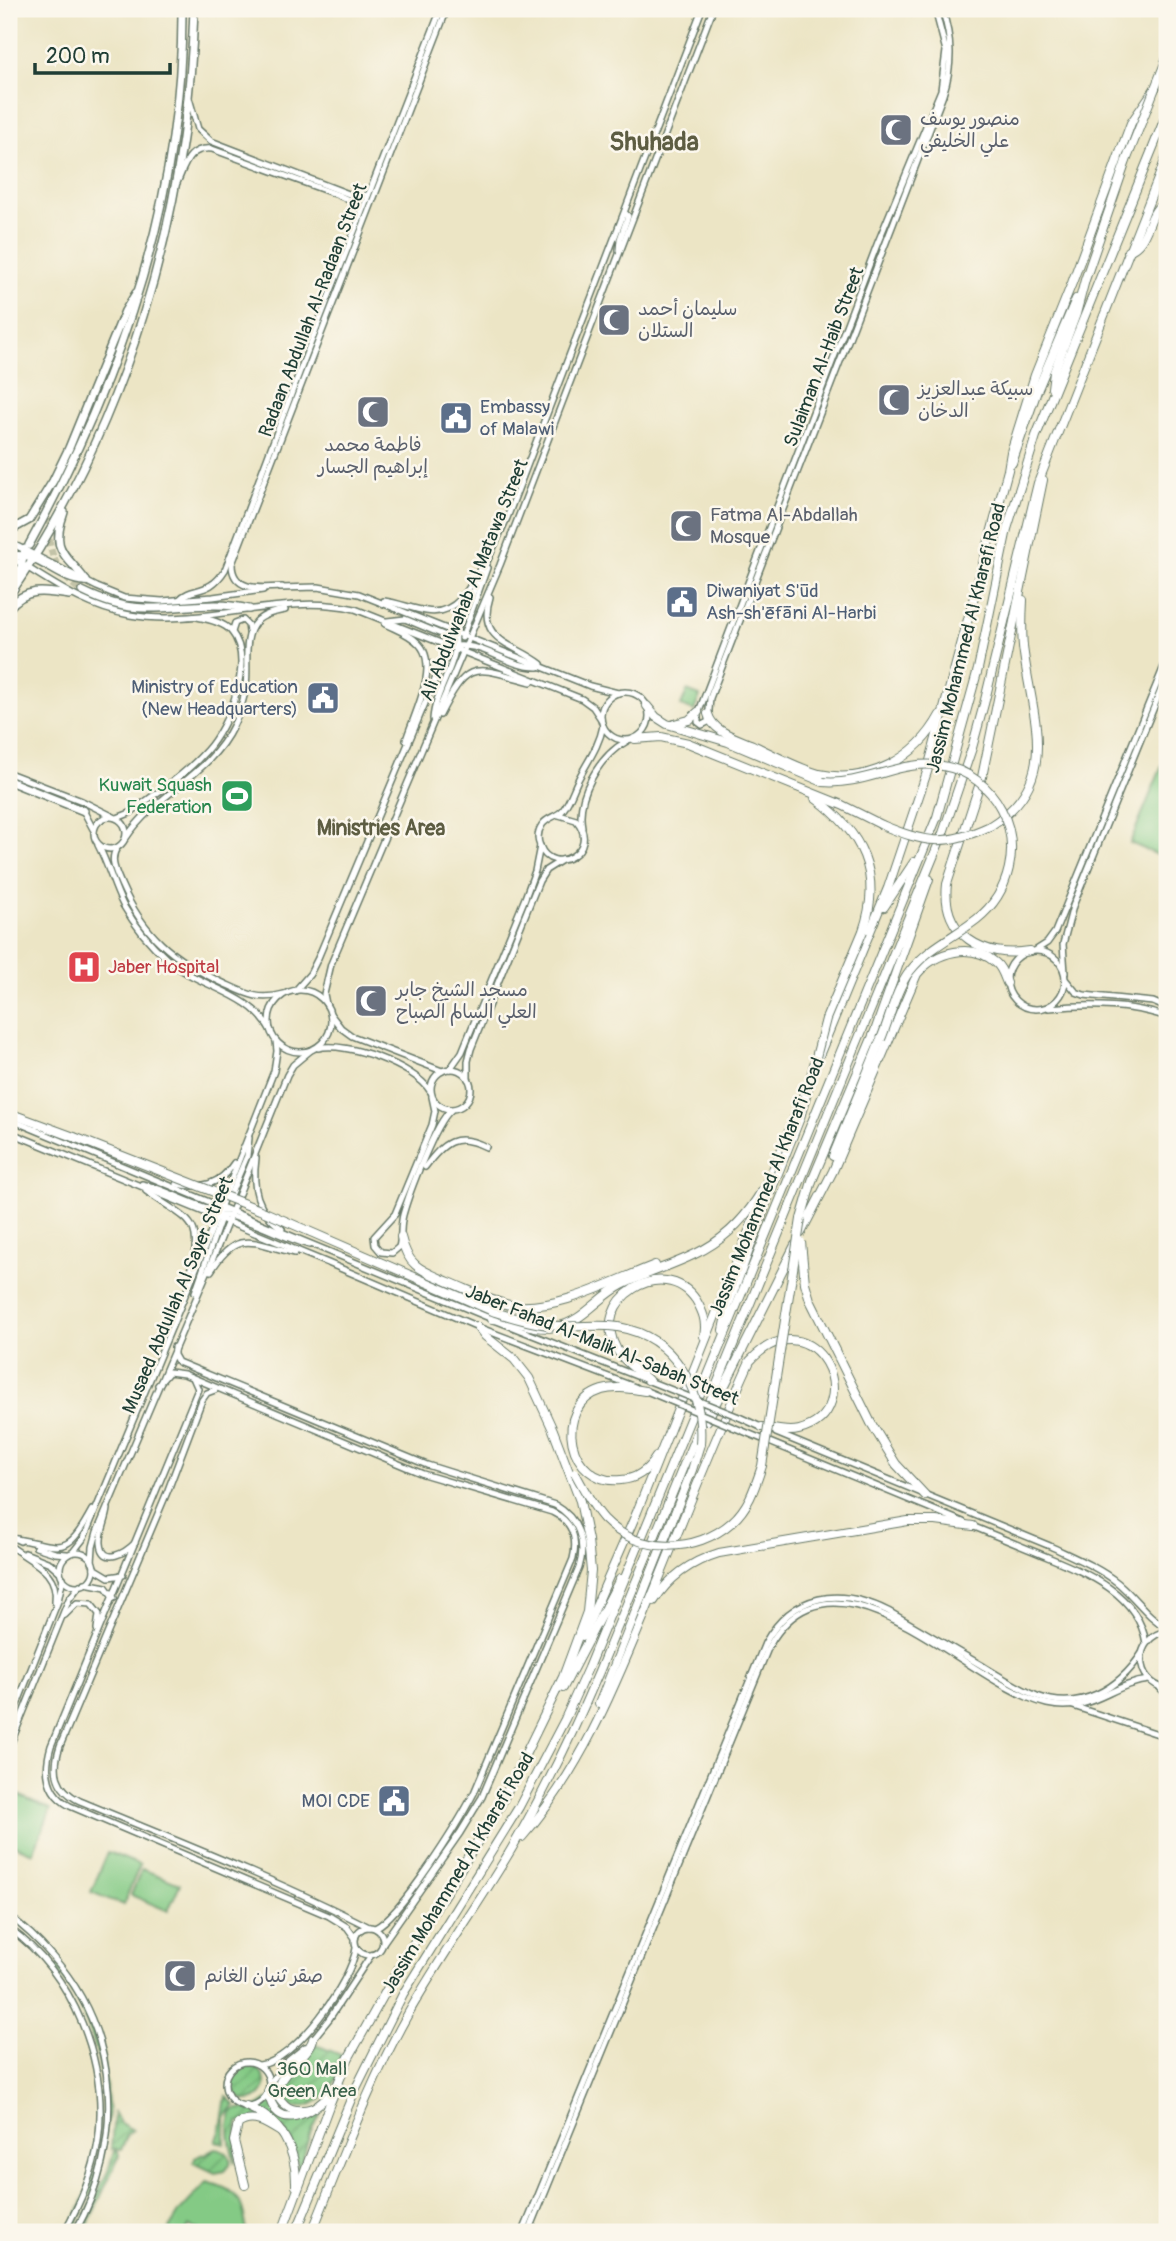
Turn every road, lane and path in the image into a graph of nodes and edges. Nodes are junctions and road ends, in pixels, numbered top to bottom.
1 (182, 9) edge
2 (194, 9) edge
3 (441, 9) edge
4 (447, 9) edge
5 (702, 9) edge
6 (713, 9) edge
7 (935, 9) edge
8 (942, 9) edge
9 (1167, 58) edge
10 (1167, 71) edge
11 (189, 95) junction
12 (1167, 113) edge
13 (925, 135) junction
14 (1167, 156) edge
15 (174, 189) junction
16 (368, 195) junction
17 (353, 199) junction
18 (1167, 201) edge
19 (361, 212) junction
20 (625, 213) junction
21 (1128, 251) junction
22 (620, 253) junction
23 (344, 265) junction
24 (1085, 280) junction
25 (141, 287) junction
26 (114, 361) junction
27 (826, 386) junction
28 (1052, 395) junction
29 (270, 457) junction
30 (1045, 463) junction
31 (1008, 470) junction
32 (69, 496) junction
33 (50, 518) tunnel mouth
34 (9, 531) edge
35 (9, 542) edge
36 (496, 544) junction
37 (9, 556) edge
38 (28, 557) junction
39 (500, 565) junction
40 (226, 570) junction
41 (1025, 571) junction
42 (233, 572) junction
43 (86, 581) junction
44 (9, 587) edge
45 (282, 587) junction
46 (82, 591) tunnel mouth
47 (69, 595) junction
48 (9, 596) edge
49 (180, 599) junction
50 (376, 600) junction
51 (302, 606) junction
52 (9, 608) edge
53 (249, 609) junction
54 (190, 615) junction
55 (371, 615) junction
56 (387, 621) junction
57 (232, 632) junction
58 (250, 632) junction
59 (460, 641) junction
60 (449, 647) junction
61 (463, 652) junction
62 (1167, 659) edge
63 (544, 667) junction
64 (1167, 675) edge
65 (558, 690) junction
66 (618, 693) junction
67 (1155, 696) junction
68 (947, 698) junction
69 (647, 706) junction
70 (698, 712) junction
71 (708, 714) junction
72 (601, 719) junction
73 (433, 722) junction
74 (667, 724) junction
75 (603, 726) junction
76 (209, 735) dead end
77 (631, 740) junction
78 (728, 742) junction
79 (212, 745) junction
80 (766, 751) junction
81 (400, 763) junction
82 (416, 765) junction
83 (9, 773) edge
84 (9, 781) edge
85 (804, 790) junction
86 (67, 797) junction
87 (84, 811) junction
88 (559, 815) junction
89 (937, 817) junction
90 (115, 818) junction
91 (582, 830) junction
92 (94, 831) junction
93 (943, 833) junction
94 (126, 838) junction
95 (99, 845) junction
96 (540, 846) junction
97 (117, 848) junction
98 (562, 860) junction
99 (868, 930) junction
100 (1033, 951) junction
101 (1065, 976) junction
102 (194, 978) junction
103 (216, 980) junction
104 (1007, 983) junction
105 (295, 990) junction
106 (284, 994) junction
107 (326, 1004) junction
108 (1042, 1008) junction
109 (1167, 1008) edge
110 (330, 1014) junction
111 (1167, 1017) edge
112 (271, 1031) junction
113 (276, 1041) junction
114 (313, 1049) junction
115 (450, 1069) junction
116 (442, 1071) junction
117 (468, 1079) junction
118 (431, 1094) junction
119 (451, 1110) junction
120 (9, 1113) edge
121 (9, 1119) edge
122 (9, 1132) edge
123 (249, 1135) junction
124 (486, 1147) dead end
125 (242, 1151) junction
126 (257, 1151) junction
127 (420, 1172) junction
128 (767, 1182) junction
129 (167, 1183) junction
130 (135, 1184) junction
131 (813, 1208) junction
132 (223, 1213) junction
133 (802, 1219) junction
134 (287, 1233) junction
135 (754, 1235) junction
136 (401, 1237) junction
137 (320, 1247) junction
138 (308, 1256) junction
139 (681, 1259) junction
140 (658, 1269) junction
141 (733, 1273) junction
142 (203, 1282) junction
143 (182, 1299) junction
144 (192, 1305) junction
145 (485, 1308) junction
146 (492, 1319) junction
147 (478, 1327) junction
148 (724, 1336) junction
149 (174, 1347) junction
150 (702, 1353) junction
151 (187, 1366) junction
152 (184, 1374) junction
153 (192, 1378) junction
154 (648, 1380) junction
155 (158, 1385) junction
156 (218, 1390) junction
157 (645, 1391) junction
158 (762, 1427) junction
159 (342, 1429) junction
160 (553, 1430) junction
161 (338, 1439) junction
162 (663, 1446) junction
163 (680, 1475) junction
164 (476, 1480) junction
165 (159, 1487) junction
166 (473, 1489) junction
167 (168, 1490) junction
168 (102, 1492) junction
169 (925, 1495) junction
170 (108, 1505) junction
171 (973, 1526) junction
172 (140, 1534) junction
173 (9, 1536) edge
174 (20, 1541) junction
175 (14, 1549) edge
176 (71, 1553) junction
177 (631, 1562) junction
178 (93, 1565) junction
179 (61, 1575) junction
180 (123, 1575) junction
181 (83, 1584) junction
182 (114, 1598) junction
183 (52, 1617) junction
184 (60, 1620) junction
185 (639, 1628) junction
186 (1167, 1629) edge
187 (96, 1641) junction
188 (1146, 1643) junction
189 (1142, 1653) junction
190 (85, 1667) junction
191 (92, 1670) junction
192 (1149, 1680) junction
193 (1160, 1688) junction
194 (1167, 1689) edge
195 (556, 1692) junction
196 (1167, 1695) edge
197 (1073, 1706) junction
198 (9, 1725) edge
199 (534, 1737) junction
200 (1167, 1737) edge
201 (584, 1746) junction
202 (9, 1748) edge
203 (74, 1798) junction
204 (70, 1806) junction
205 (128, 1821) junction
206 (124, 1829) junction
207 (510, 1850) junction
208 (9, 1916) edge
209 (372, 1927) junction
210 (9, 1928) edge
211 (355, 1938) junction
212 (383, 1943) junction
213 (356, 1948) junction
214 (371, 1955) junction
215 (313, 2039) junction
216 (259, 2065) junction
217 (269, 2088) junction
218 (335, 2089) junction
219 (246, 2106) junction
220 (313, 2108) junction
221 (282, 2133) junction
222 (245, 2185) dead end
223 (296, 2195) junction
224 (64, 2232) edge
225 (75, 2232) edge
226 (282, 2232) edge
227 (296, 2232) edge
228 (312, 2232) edge
229 (523, 2232) edge
230 (529, 2232) edge

1 - 25 main road
2 - 11 main road
3 - 16 street, Radaan Abdullah Al-Radaan Street
4 - 23 street, Radaan Abdullah Al-Radaan Street
5 - 20 street, Ali Abdulwahab Al Matawa Street
6 - 22 street, Ali Abdulwahab Al Matawa Street
7 - 13 street, Sulaiman Al-Haib Street
8 - 13 street, Sulaiman Al-Haib Street
9 - 24 highway, bridge
10 - 31 highway
11 - 15 main road
11 - 17 street
12 - 28 highway, Jassim Mohammed Al Kharafi Road
13 - 27 street, Sulaiman Al-Haib Street
14 - 21 highway, Jassim Mohammed Al Kharafi Road
15 - 17 street
15 - 32 main road
16 - 17 street
16 - 19 street, Radaan Abdullah Al-Radaan Street
17 - 19 street
18 - 21 highway
19 - 23 street, Radaan Abdullah Al-Radaan Street
20 - 22 street
20 - 36 street, Ali Abdulwahab Al Matawa Street
21 - 30 highway, Jassim Mohammed Al Kharafi Road
22 - 39 street, Ali Abdulwahab Al Matawa Street
23 - 29 street, Radaan Abdullah Al-Radaan Street
24 - 28 highway
24 - 31 highway
25 - 26 main road
25 - 34 main road
26 - 33 main road
26 - 38 main road
27 - 70 street, Sulaiman Al-Haib Street
27 - 71 street, Sulaiman Al-Haib Street
28 - 89 highway, Jassim Mohammed Al Kharafi Road
29 - 40 street, Radaan Abdullah Al-Radaan Street
29 - 42 street, Radaan Abdullah Al-Radaan Street
30 - 41 highway
30 - 93 highway, Jassim Mohammed Al Kharafi Road
31 - 68 highway
32 - 38 main road
32 - 43 main road
35 - 38 street
36 - 50 street
36 - 59 street, Ali Abdulwahab Al Matawa Street
37 - 38 main road
38 - 43 main road
38 - 44 main road
38 - 47 street
38 - 48 main road
39 - 59 street, Ali Abdulwahab Al Matawa Street
39 - 63 street
40 - 42 street
40 - 49 street
41 - 85 highway, bridge
41 - 100 highway
42 - 45 street
43 - 49 street
45 - 49 street
45 - 50 street
46 - 53 main road
47 - 52 main road
47 - 54 street
50 - 59 street
51 - 53 street
51 - 55 street
51 - 58 street
53 - 54 street
54 - 57 street
55 - 56 street
55 - 81 street
56 - 59 street
56 - 60 street
57 - 58 street
57 - 79 street
58 - 94 street
59 - 60 street
59 - 61 street
59 - 63 street
59 - 73 street
60 - 81 street, Ali Abdulwahab Al Matawa Street
61 - 65 street
61 - 73 street, Ali Abdulwahab Al Matawa Street
62 - 67 street
63 - 66 street
64 - 67 street
65 - 72 street
65 - 82 street
66 - 69 street
66 - 72 street
67 - 100 street
67 - 101 street
68 - 80 highway
68 - 99 highway
69 - 74 highway
69 - 77 street
70 - 71 street
70 - 74 highway
71 - 80 highway
72 - 75 street
73 - 82 street, Ali Abdulwahab Al Matawa Street
74 - 78 highway
75 - 77 street
75 - 88 street
76 - 79 street
77 - 85 highway
77 - 91 street
78 - 80 highway
78 - 131 highway, bridge
79 - 90 street
81 - 105 street, Ali Abdulwahab Al Matawa Street
82 - 107 street, Ali Abdulwahab Al Matawa Street
83 - 86 street
84 - 87 main road
85 - 99 highway
86 - 87 street
86 - 90 street
87 - 92 street
88 - 91 street
88 - 96 street
89 - 99 highway
89 - 148 highway, Jassim Mohammed Al Kharafi Road
90 - 92 street
90 - 94 street
91 - 98 street
92 - 95 street
93 - 133 highway
93 - 163 highway, Jassim Mohammed Al Kharafi Road
94 - 97 street
95 - 97 street
95 - 102 street
96 - 98 street
96 - 115 street
97 - 103 street
98 - 117 street
99 - 128 highway
99 - 135 highway, bridge
100 - 101 street
100 - 104 street
101 - 108 street
101 - 109 street
102 - 103 street
102 - 112 street
103 - 106 street
104 - 108 street
104 - 131 highway
105 - 106 street
105 - 107 street
106 - 112 street
107 - 110 street
108 - 111 street
110 - 114 street
110 - 116 street
112 - 113 street
113 - 114 street
113 - 123 street, Musaed Abdullah Al Sayer Street
114 - 118 street
114 - 126 street, Musaed Abdullah Al Sayer Street
115 - 116 street
115 - 117 street
116 - 118 street
117 - 119 street
118 - 119 street
118 - 136 street
119 - 127 street
120 - 145 highway, bridge
121 - 129 street, Jaber Fahad Al-Malik Al-Sabah Street
122 - 130 street
123 - 125 street, Musaed Abdullah Al Sayer Street
123 - 132 street
124 - 127 street
125 - 129 street
125 - 132 street, Musaed Abdullah Al Sayer Street
126 - 132 street, Musaed Abdullah Al Sayer Street
126 - 134 street
127 - 136 street
128 - 139 highway
128 - 141 highway
129 - 132 street, Jaber Fahad Al-Malik Al-Sabah Street
130 - 132 street
130 - 143 street
131 - 163 highway
132 - 134 street, Jaber Fahad Al-Malik Al-Sabah Street
132 - 137 street
132 - 138 street, Jaber Fahad Al-Malik Al-Sabah Street
132 - 142 street, Musaed Abdullah Al Sayer Street
132 - 143 street, Musaed Abdullah Al Sayer Street
132 - 144 street
133 - 160 highway, bridge
133 - 169 highway, bridge
134 - 137 street, Jaber Fahad Al-Malik Al-Sabah Street
135 - 141 highway
135 - 148 highway
136 - 139 highway
137 - 146 street, Jaber Fahad Al-Malik Al-Sabah Street
138 - 142 street
138 - 147 street, Jaber Fahad Al-Malik Al-Sabah Street
139 - 140 highway
140 - 145 highway, bridge
140 - 146 highway
141 - 150 highway
142 - 144 street, Musaed Abdullah Al Sayer Street
143 - 168 street, Musaed Abdullah Al Sayer Street
144 - 149 street, Musaed Abdullah Al Sayer Street
145 - 201 highway, bridge
146 - 154 street, Jaber Fahad Al-Malik Al-Sabah Street
147 - 157 street, Jaber Fahad Al-Malik Al-Sabah Street
147 - 160 highway
148 - 177 highway, Jassim Mohammed Al Kharafi Road
149 - 151 street
149 - 155 street, Musaed Abdullah Al Sayer Street
150 - 154 highway
150 - 162 highway
151 - 152 street
151 - 159 street
152 - 153 street
152 - 155 street
153 - 156 street
153 - 165 street
154 - 158 street, Jaber Fahad Al-Malik Al-Sabah Street, bridge
155 - 170 street, Musaed Abdullah Al Sayer Street
156 - 161 street
156 - 167 street
157 - 162 highway
157 - 171 street, Jaber Fahad Al-Malik Al-Sabah Street, bridge
158 - 169 street, Jaber Fahad Al-Malik Al-Sabah Street
158 - 185 highway
159 - 161 street
159 - 164 street
160 - 195 highway
161 - 166 street
162 - 195 highway
163 - 207 highway, Jassim Mohammed Al Kharafi Road
164 - 166 street
164 - 212 street
165 - 167 street
165 - 172 street
166 - 209 street
167 - 191 street
168 - 174 street
168 - 176 street, Musaed Abdullah Al Sayer Street
169 - 186 street, Jaber Fahad Al-Malik Al-Sabah Street
170 - 172 street
170 - 178 street, Musaed Abdullah Al Sayer Street
171 - 185 highway
171 - 188 street, Jaber Fahad Al-Malik Al-Sabah Street
172 - 180 street
173 - 174 street
174 - 175 street
174 - 176 street
175 - 179 street
175 - 183 street
176 - 178 street
176 - 179 street
177 - 199 highway
177 - 227 highway, Jassim Mohammed Al Kharafi Road
178 - 180 street
178 - 181 street
179 - 181 street
179 - 183 street
180 - 182 street
181 - 182 street
181 - 184 street
182 - 187 street
183 - 198 street
184 - 187 street
184 - 202 street
185 - 201 highway
186 - 188 street
187 - 190 street
188 - 189 street
189 - 192 street
189 - 229 street
190 - 191 street
190 - 204 street
191 - 203 street
192 - 193 street
192 - 197 street
193 - 194 street
193 - 196 street
195 - 199 highway
197 - 200 street
197 - 230 street
199 - 218 highway
201 - 207 highway
203 - 204 street
203 - 205 street
204 - 206 street
205 - 206 street
205 - 209 street
206 - 211 street
207 - 228 highway, Jassim Mohammed Al Kharafi Road
208 - 225 street
209 - 211 street
209 - 212 street
210 - 224 street
211 - 213 street
212 - 214 street
213 - 214 street
213 - 216 street
214 - 215 street
215 - 217 street
215 - 220 highway
216 - 217 street
216 - 219 street
217 - 219 street
217 - 220 highway
218 - 220 highway
218 - 223 highway
219 - 221 highway
221 - 222 highway
221 - 223 highway
223 - 226 highway

